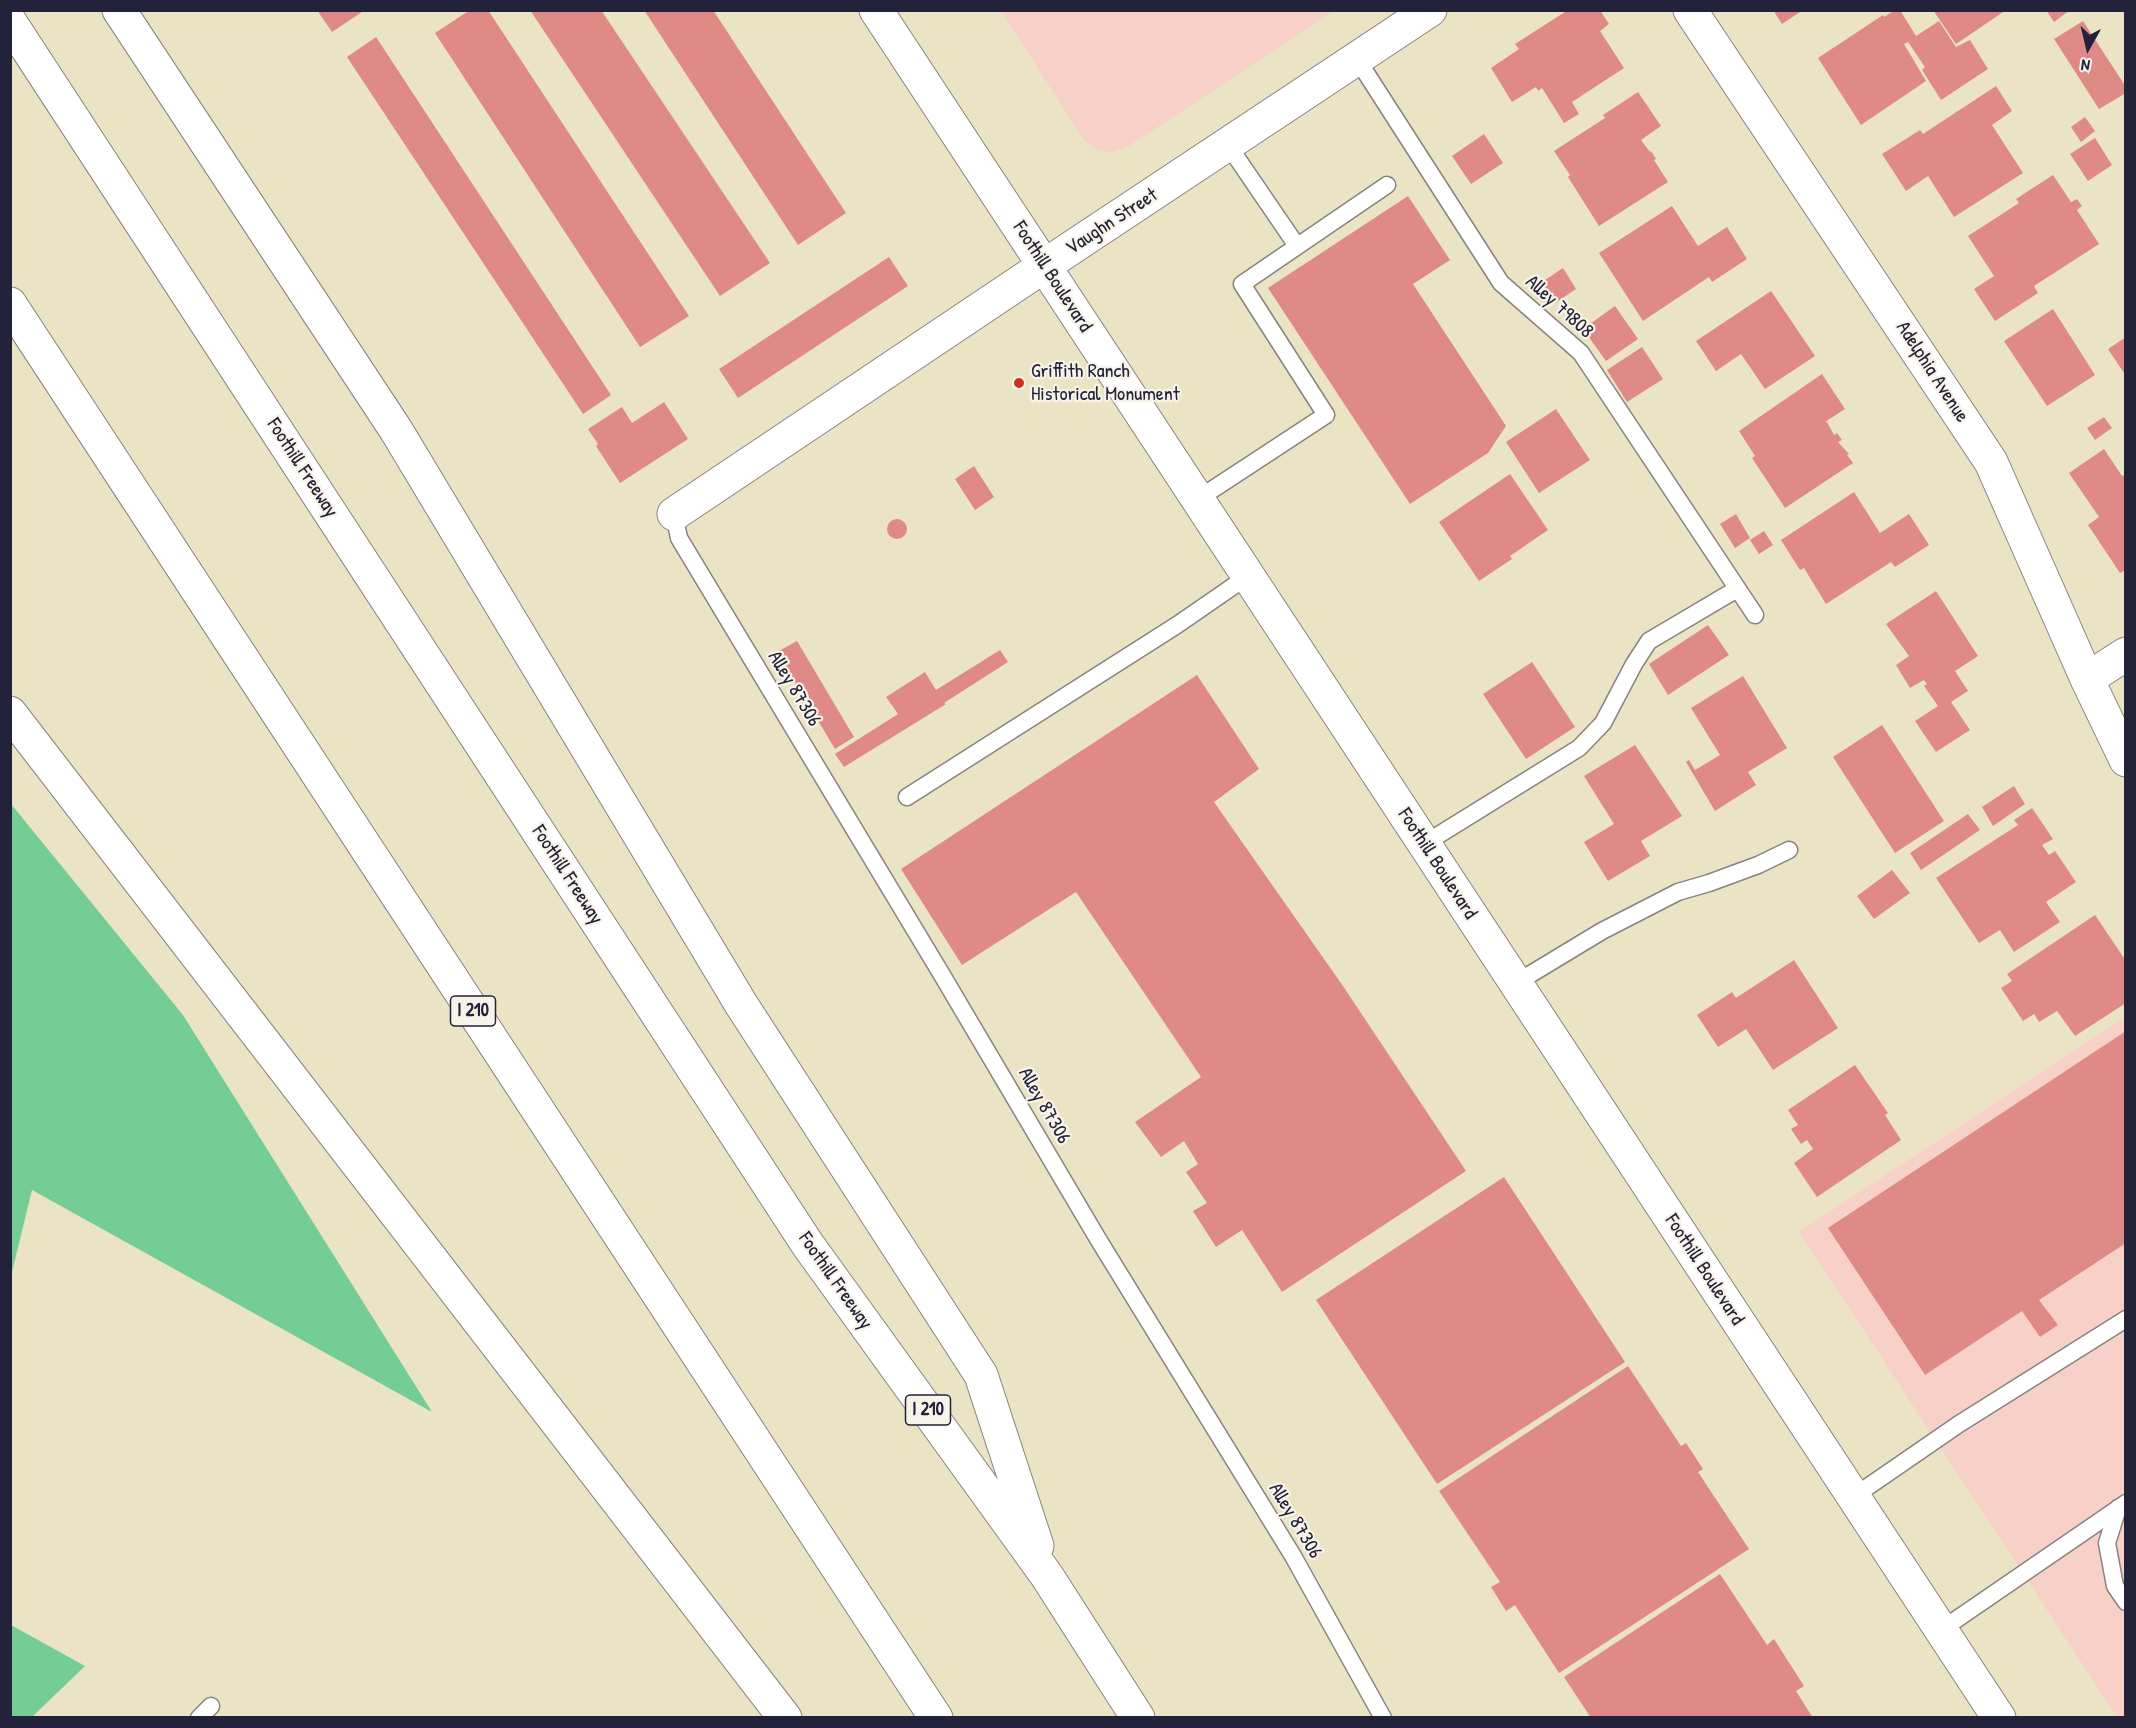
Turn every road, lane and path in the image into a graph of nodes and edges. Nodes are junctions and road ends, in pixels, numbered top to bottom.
1 (14, 10) edge
2 (119, 10) edge
3 (876, 10) edge
4 (1430, 10) edge
5 (1690, 10) edge
6 (10, 22) edge
7 (1357, 59) junction
8 (52, 85) junction
9 (1228, 145) junction
10 (1387, 185) dead end
11 (1297, 246) junction
12 (1044, 266) junction
13 (10, 304) edge
14 (1198, 499) junction
15 (674, 514) joint
16 (1248, 576) junction
17 (1737, 589) junction
18 (1755, 615) dead end
19 (2126, 654) edge
20 (2087, 679) junction
21 (10, 713) edge
22 (2126, 760) edge
23 (907, 797) dead end
24 (1424, 844) junction
25 (1788, 850) dead end
26 (1516, 983) junction
27 (2126, 1319) edge
28 (1853, 1497) junction
29 (2122, 1506) edge
30 (1047, 1576) junction
31 (2126, 1602) edge
32 (1941, 1630) junction
33 (785, 1718) edge
34 (936, 1718) edge
35 (1138, 1718) edge
36 (1383, 1718) edge
37 (1999, 1718) edge

1 - 8 main road
2 - 30 main road
3 - 12 main road, Foothill Boulevard
4 - 7 main road, Vaughn Street
5 - 20 main road, Adelphia Avenue
6 - 8 main road, Foothill Freeway / I 210
7 - 9 main road, Vaughn Street
7 - 17 lane, Alley 79808
8 - 30 main road, Foothill Freeway / I 210
9 - 11 lane
9 - 12 main road, Vaughn Street
10 - 11 lane
11 - 14 lane
12 - 14 main road, Foothill Boulevard
12 - 15 main road, Vaughn Street
13 - 34 main road, I 210
14 - 16 main road, Foothill Boulevard
15 - 36 lane, Alley 87306
16 - 23 lane
16 - 24 main road, Foothill Boulevard
17 - 18 lane, Alley 79808
17 - 24 lane
19 - 20 main road
20 - 22 main road, Adelphia Avenue
21 - 33 main road
24 - 26 main road, Foothill Boulevard
25 - 26 lane
26 - 28 main road, Foothill Boulevard
27 - 28 lane
28 - 32 main road, Foothill Boulevard
29 - 31 lane
29 - 32 lane
30 - 35 main road, Foothill Freeway / I 210
32 - 37 main road, Foothill Boulevard

